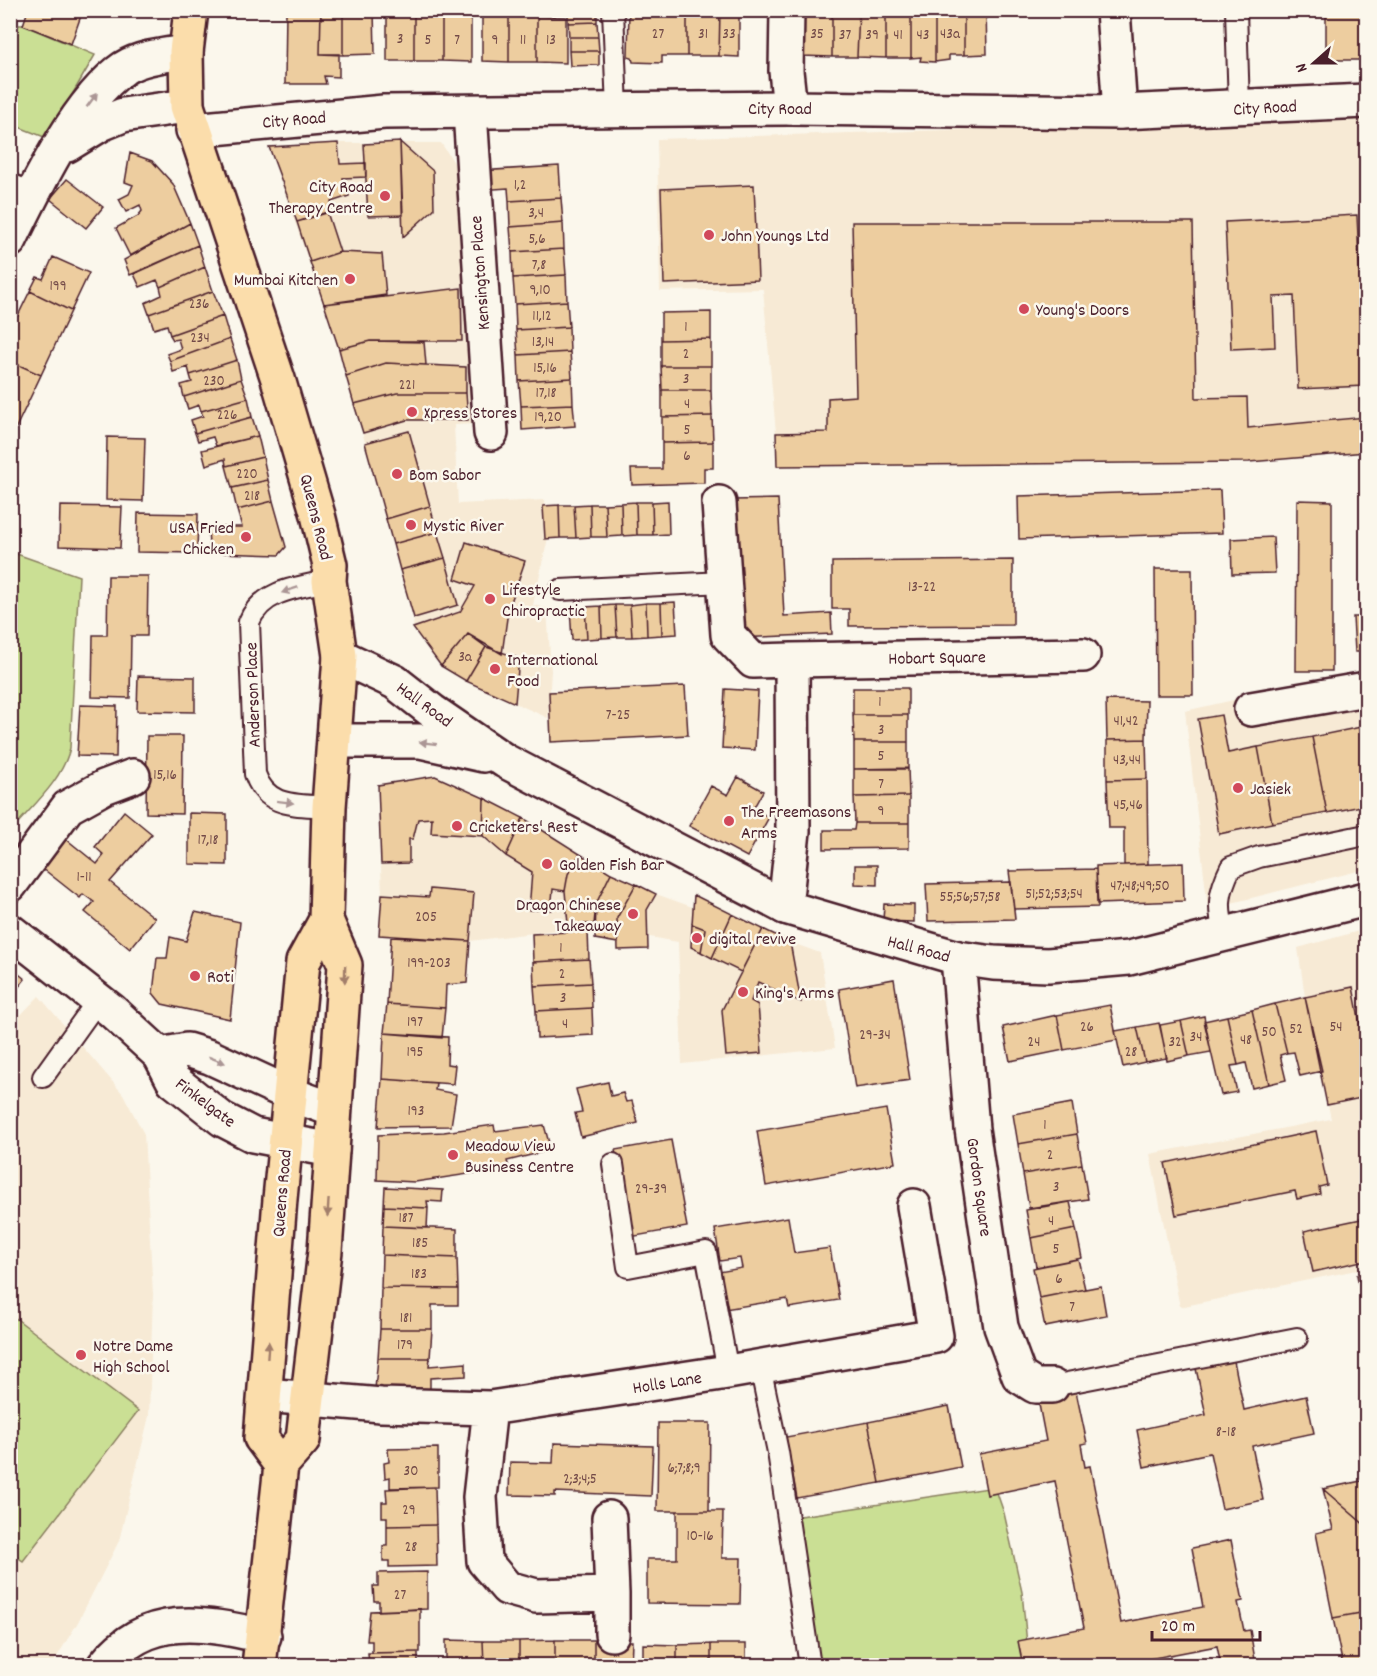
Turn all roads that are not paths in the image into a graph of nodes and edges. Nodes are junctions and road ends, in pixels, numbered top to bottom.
1 (191, 10) edge
2 (613, 10) edge
3 (787, 10) edge
4 (1113, 10) edge
5 (1236, 10) edge
6 (186, 52) junction
7 (1366, 101) edge
8 (790, 108) junction
9 (1239, 108) junction
10 (617, 110) junction
11 (470, 112) junction
12 (1120, 112) junction
13 (190, 118) junction
14 (60, 149) junction
15 (22, 189) edge
16 (10, 240) edge
17 (491, 433) dead end
18 (718, 503) dead end
19 (329, 581) junction
20 (724, 582) junction
21 (560, 590) dead end
22 (1083, 655) dead end
23 (340, 656) junction
24 (792, 660) junction
25 (1348, 684) edge
26 (1251, 709) dead end
27 (336, 741) junction
28 (505, 761) junction
29 (133, 776) dead end
30 (329, 807) junction
31 (1366, 835) edge
32 (10, 885) edge
33 (1366, 900) edge
34 (785, 907) junction
35 (326, 920) junction
36 (10, 931) edge
37 (1225, 936) junction
38 (958, 958) junction
39 (98, 1000) junction
40 (160, 1055) junction
41 (43, 1077) dead end
42 (290, 1094) junction
43 (334, 1110) junction
44 (285, 1143) junction
45 (332, 1150) junction
46 (613, 1164) dead end
47 (914, 1206) dead end
48 (1297, 1338) dead end
49 (760, 1366) junction
50 (728, 1372) junction
51 (1052, 1386) joint
52 (265, 1395) junction
53 (308, 1399) junction
54 (490, 1408) junction
55 (281, 1465) junction
56 (609, 1518) dead end
57 (612, 1594) junction
58 (612, 1634) dead end
59 (262, 1651) edge
60 (104, 1665) edge
61 (810, 1665) edge

1 - 6 main road, Queens Road
2 - 10 lane
3 - 8 street
4 - 12 street
5 - 9 lane
6 - 13 main road, Queens Road
14 -> 6 street
7 - 9 street, City Road
8 - 10 street, City Road
8 - 12 street, City Road
9 - 12 street, City Road
10 - 11 street, City Road
11 - 13 street, City Road
11 - 17 street, Kensington Place
13 - 14 street, City Road
13 - 19 main road, Queens Road
14 - 15 street
15 - 16 street
18 - 20 street, Hobart Square
19 - 23 main road, Queens Road
19 -> 30 lane, Anderson Place
20 - 21 lane
20 - 24 street, Hobart Square
22 - 24 street, Hobart Square
23 - 27 main road, Queens Road
23 - 28 street, Hall Road
24 - 34 street
25 - 26 street
28 -> 27 street, Hall Road
27 - 30 main road, Queens Road
28 - 34 street, Hall Road
29 - 32 street
30 - 35 main road, Queens Road
31 - 37 lane
33 - 37 street, Hall Road
34 - 38 street, Hall Road
35 - 42 main road, Queens Road
35 -> 43 main road, Queens Road
36 - 39 street, Finkelgate
37 - 38 street, Hall Road
38 - 51 street, Gordon Square
39 - 40 street, Finkelgate
39 - 41 lane
40 -> 42 street, Finkelgate
40 - 44 street, Finkelgate
42 - 43 street, Finkelgate
42 - 44 main road, Queens Road
43 - 45 main road, Queens Road
44 - 45 street, Finkelgate
52 -> 44 main road, Queens Road
45 -> 53 main road, Queens Road
46 - 50 lane
47 - 49 street, Holls Lane
48 - 51 lane
49 - 50 street, Holls Lane
49 - 61 lane
50 - 54 street, Holls Lane
52 - 53 street, Holls Lane
52 - 55 main road, Queens Road
53 - 54 street, Holls Lane
53 - 55 main road, Queens Road
54 - 57 street
55 - 59 main road
56 - 57 street
57 - 58 street
59 - 60 street

